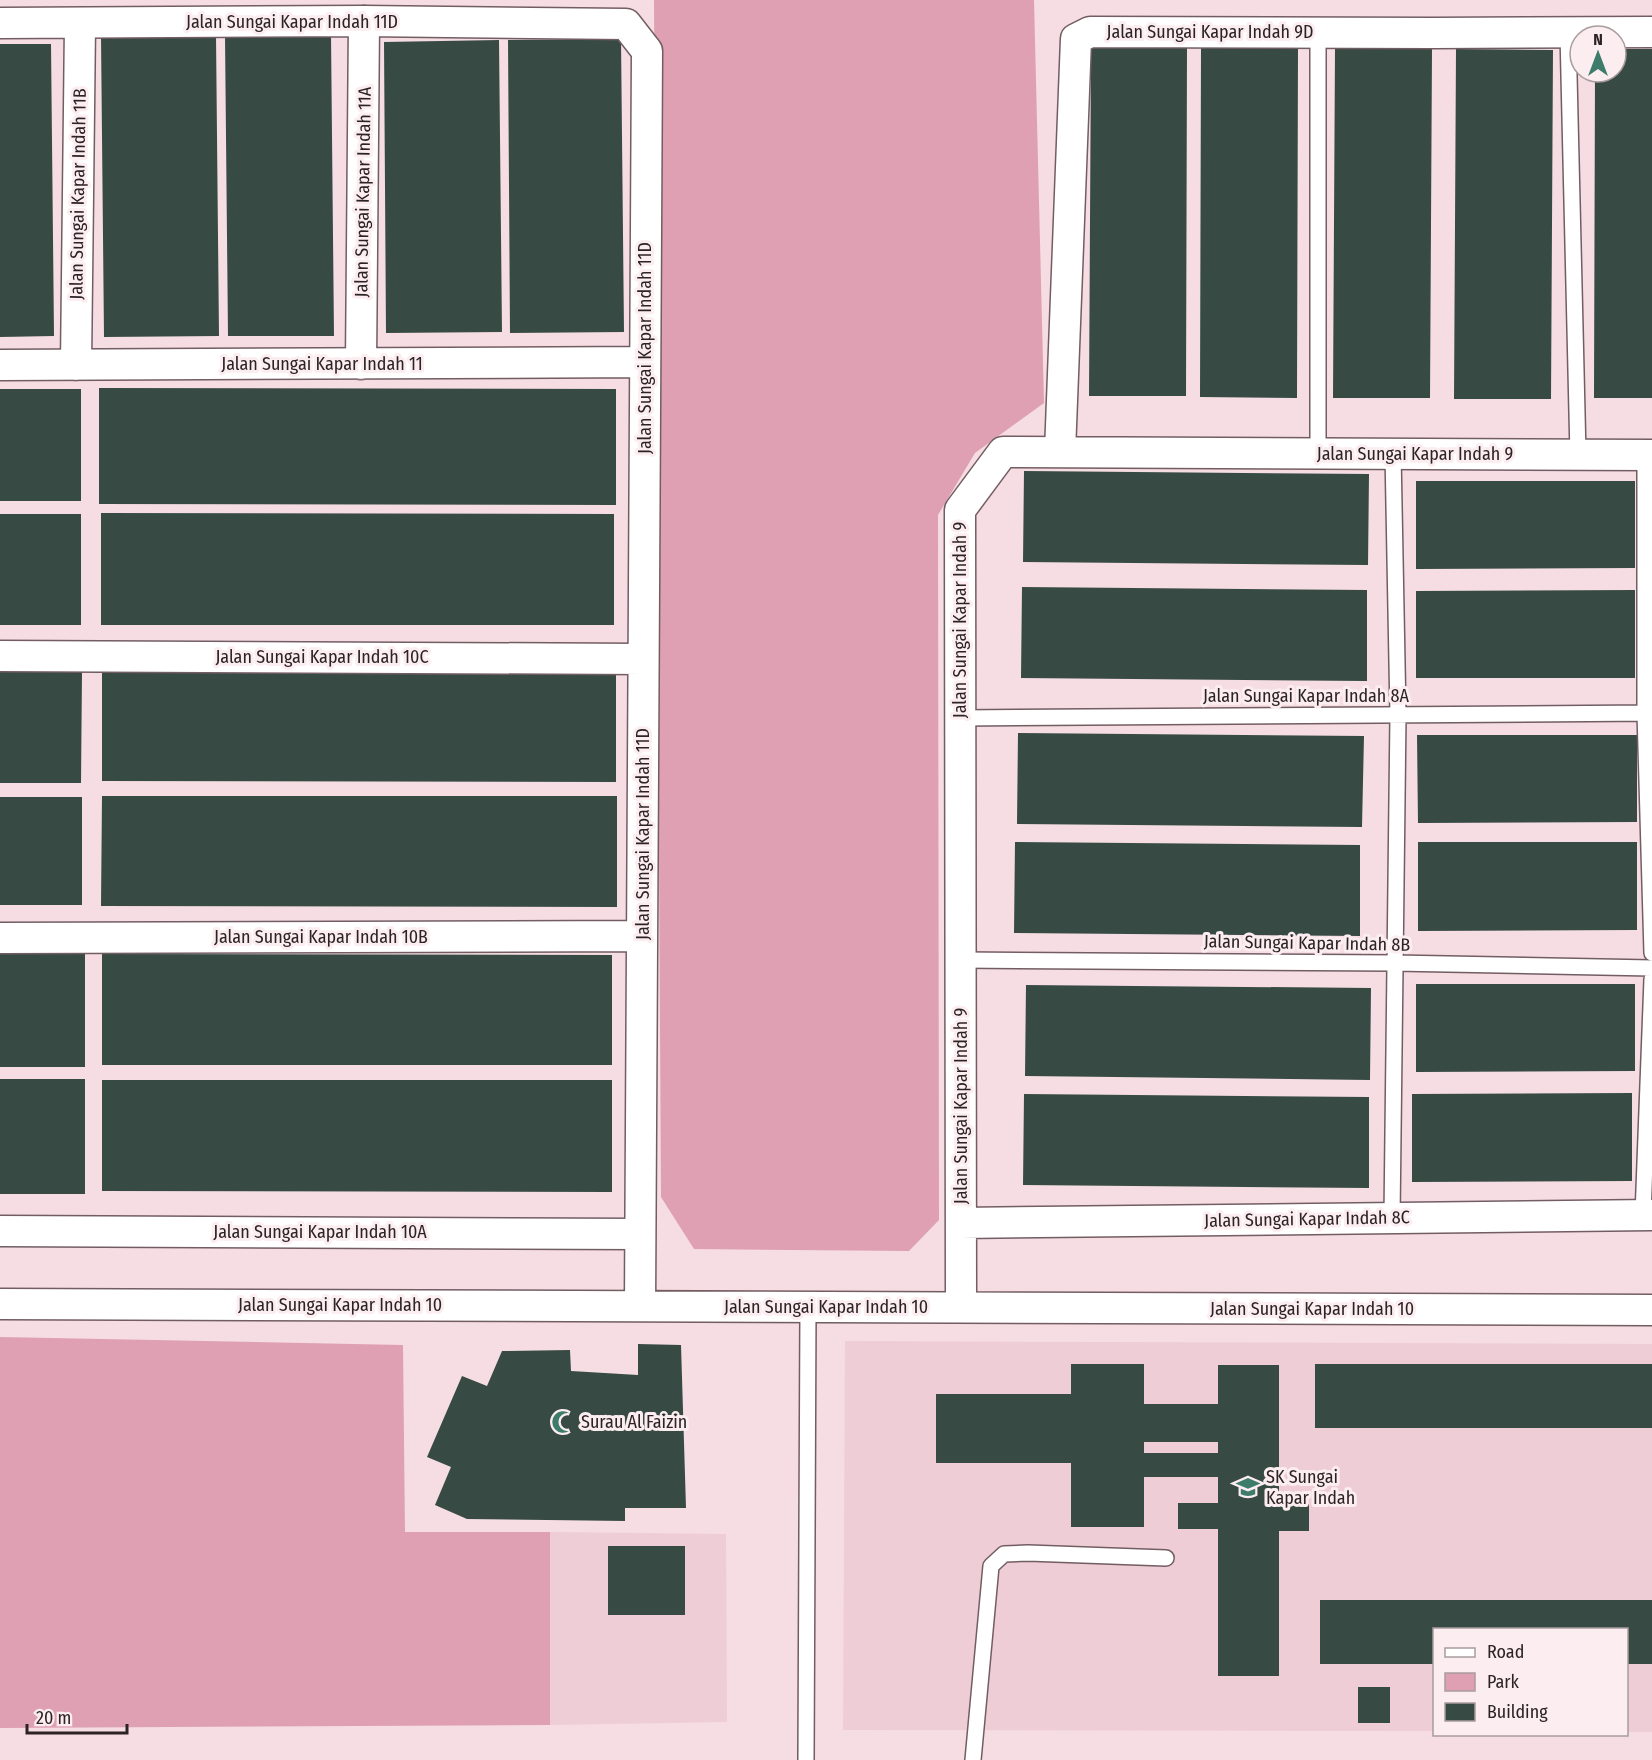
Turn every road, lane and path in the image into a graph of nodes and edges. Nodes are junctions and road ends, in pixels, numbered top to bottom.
1 (364, 21) junction
2 (0, 23) edge
3 (80, 24) junction
4 (1318, 32) junction
5 (1628, 32) edge
6 (1652, 32) edge
7 (1568, 33) edge
8 (1569, 84) edge
9 (645, 362) junction
10 (361, 364) junction
11 (0, 365) edge
12 (76, 365) junction
13 (1059, 452) junction
14 (1318, 453) junction
15 (1393, 453) junction
16 (1578, 454) junction
17 (1648, 455) edge
18 (0, 656) edge
19 (643, 659) junction
20 (1648, 713) edge
21 (1398, 715) junction
22 (960, 718) junction
23 (642, 936) junction
24 (0, 938) edge
25 (1652, 953) edge
26 (961, 960) junction
27 (1395, 963) junction
28 (1652, 968) edge
29 (1652, 979) edge
30 (1647, 1215) edge
31 (1392, 1217) junction
32 (961, 1223) junction
33 (0, 1231) edge
34 (640, 1234) junction
35 (0, 1304) edge
36 (640, 1306) junction
37 (808, 1307) junction
38 (961, 1307) junction
39 (1652, 1310) edge
40 (1166, 1558) dead end
41 (806, 1760) edge
42 (974, 1760) edge

1 - 3 street, Jalan Sungai Kapar Indah 11D
1 - 9 street, Jalan Sungai Kapar Indah 11D
1 - 10 street, Jalan Sungai Kapar Indah 11A
2 - 3 street, Jalan Sungai Kapar Indah 11D
3 - 12 street, Jalan Sungai Kapar Indah 11B
4 - 7 street, Jalan Sungai Kapar Indah 9D
4 - 13 street, Jalan Sungai Kapar Indah 9D
4 - 14 lane
5 - 6 street, Jalan Sungai Kapar Indah 9D
8 - 16 lane
9 - 10 street, Jalan Sungai Kapar Indah 11
9 - 19 street, Jalan Sungai Kapar Indah 11D
10 - 12 street, Jalan Sungai Kapar Indah 11
11 - 12 street, Jalan Sungai Kapar Indah 11
13 - 14 street, Jalan Sungai Kapar Indah 9
13 - 22 street, Jalan Sungai Kapar Indah 9
14 - 15 street, Jalan Sungai Kapar Indah 9
15 - 16 street, Jalan Sungai Kapar Indah 9
15 - 21 lane
16 - 17 street, Jalan Sungai Kapar Indah 9
17 - 20 lane
18 - 19 street, Jalan Sungai Kapar Indah 10C
19 - 23 street, Jalan Sungai Kapar Indah 11D
20 - 21 lane, Jalan Sungai Kapar Indah 8A
20 - 25 lane
21 - 22 lane, Jalan Sungai Kapar Indah 8A
21 - 27 lane
22 - 26 street, Jalan Sungai Kapar Indah 9
23 - 24 street, Jalan Sungai Kapar Indah 10B
23 - 34 street, Jalan Sungai Kapar Indah 11D
26 - 27 lane, Jalan Sungai Kapar Indah 8B
26 - 32 street, Jalan Sungai Kapar Indah 9
27 - 28 lane, Jalan Sungai Kapar Indah 8B
27 - 31 lane
29 - 30 lane
30 - 31 street, Jalan Sungai Kapar Indah 8C
31 - 32 street, Jalan Sungai Kapar Indah 8C
32 - 38 street, Jalan Sungai Kapar Indah 9
33 - 34 street, Jalan Sungai Kapar Indah 10A
34 - 36 street, Jalan Sungai Kapar Indah 11D
35 - 36 street, Jalan Sungai Kapar Indah 10
36 - 37 street, Jalan Sungai Kapar Indah 10
37 - 38 street, Jalan Sungai Kapar Indah 10
37 - 41 lane
38 - 39 street, Jalan Sungai Kapar Indah 10
40 - 42 lane

